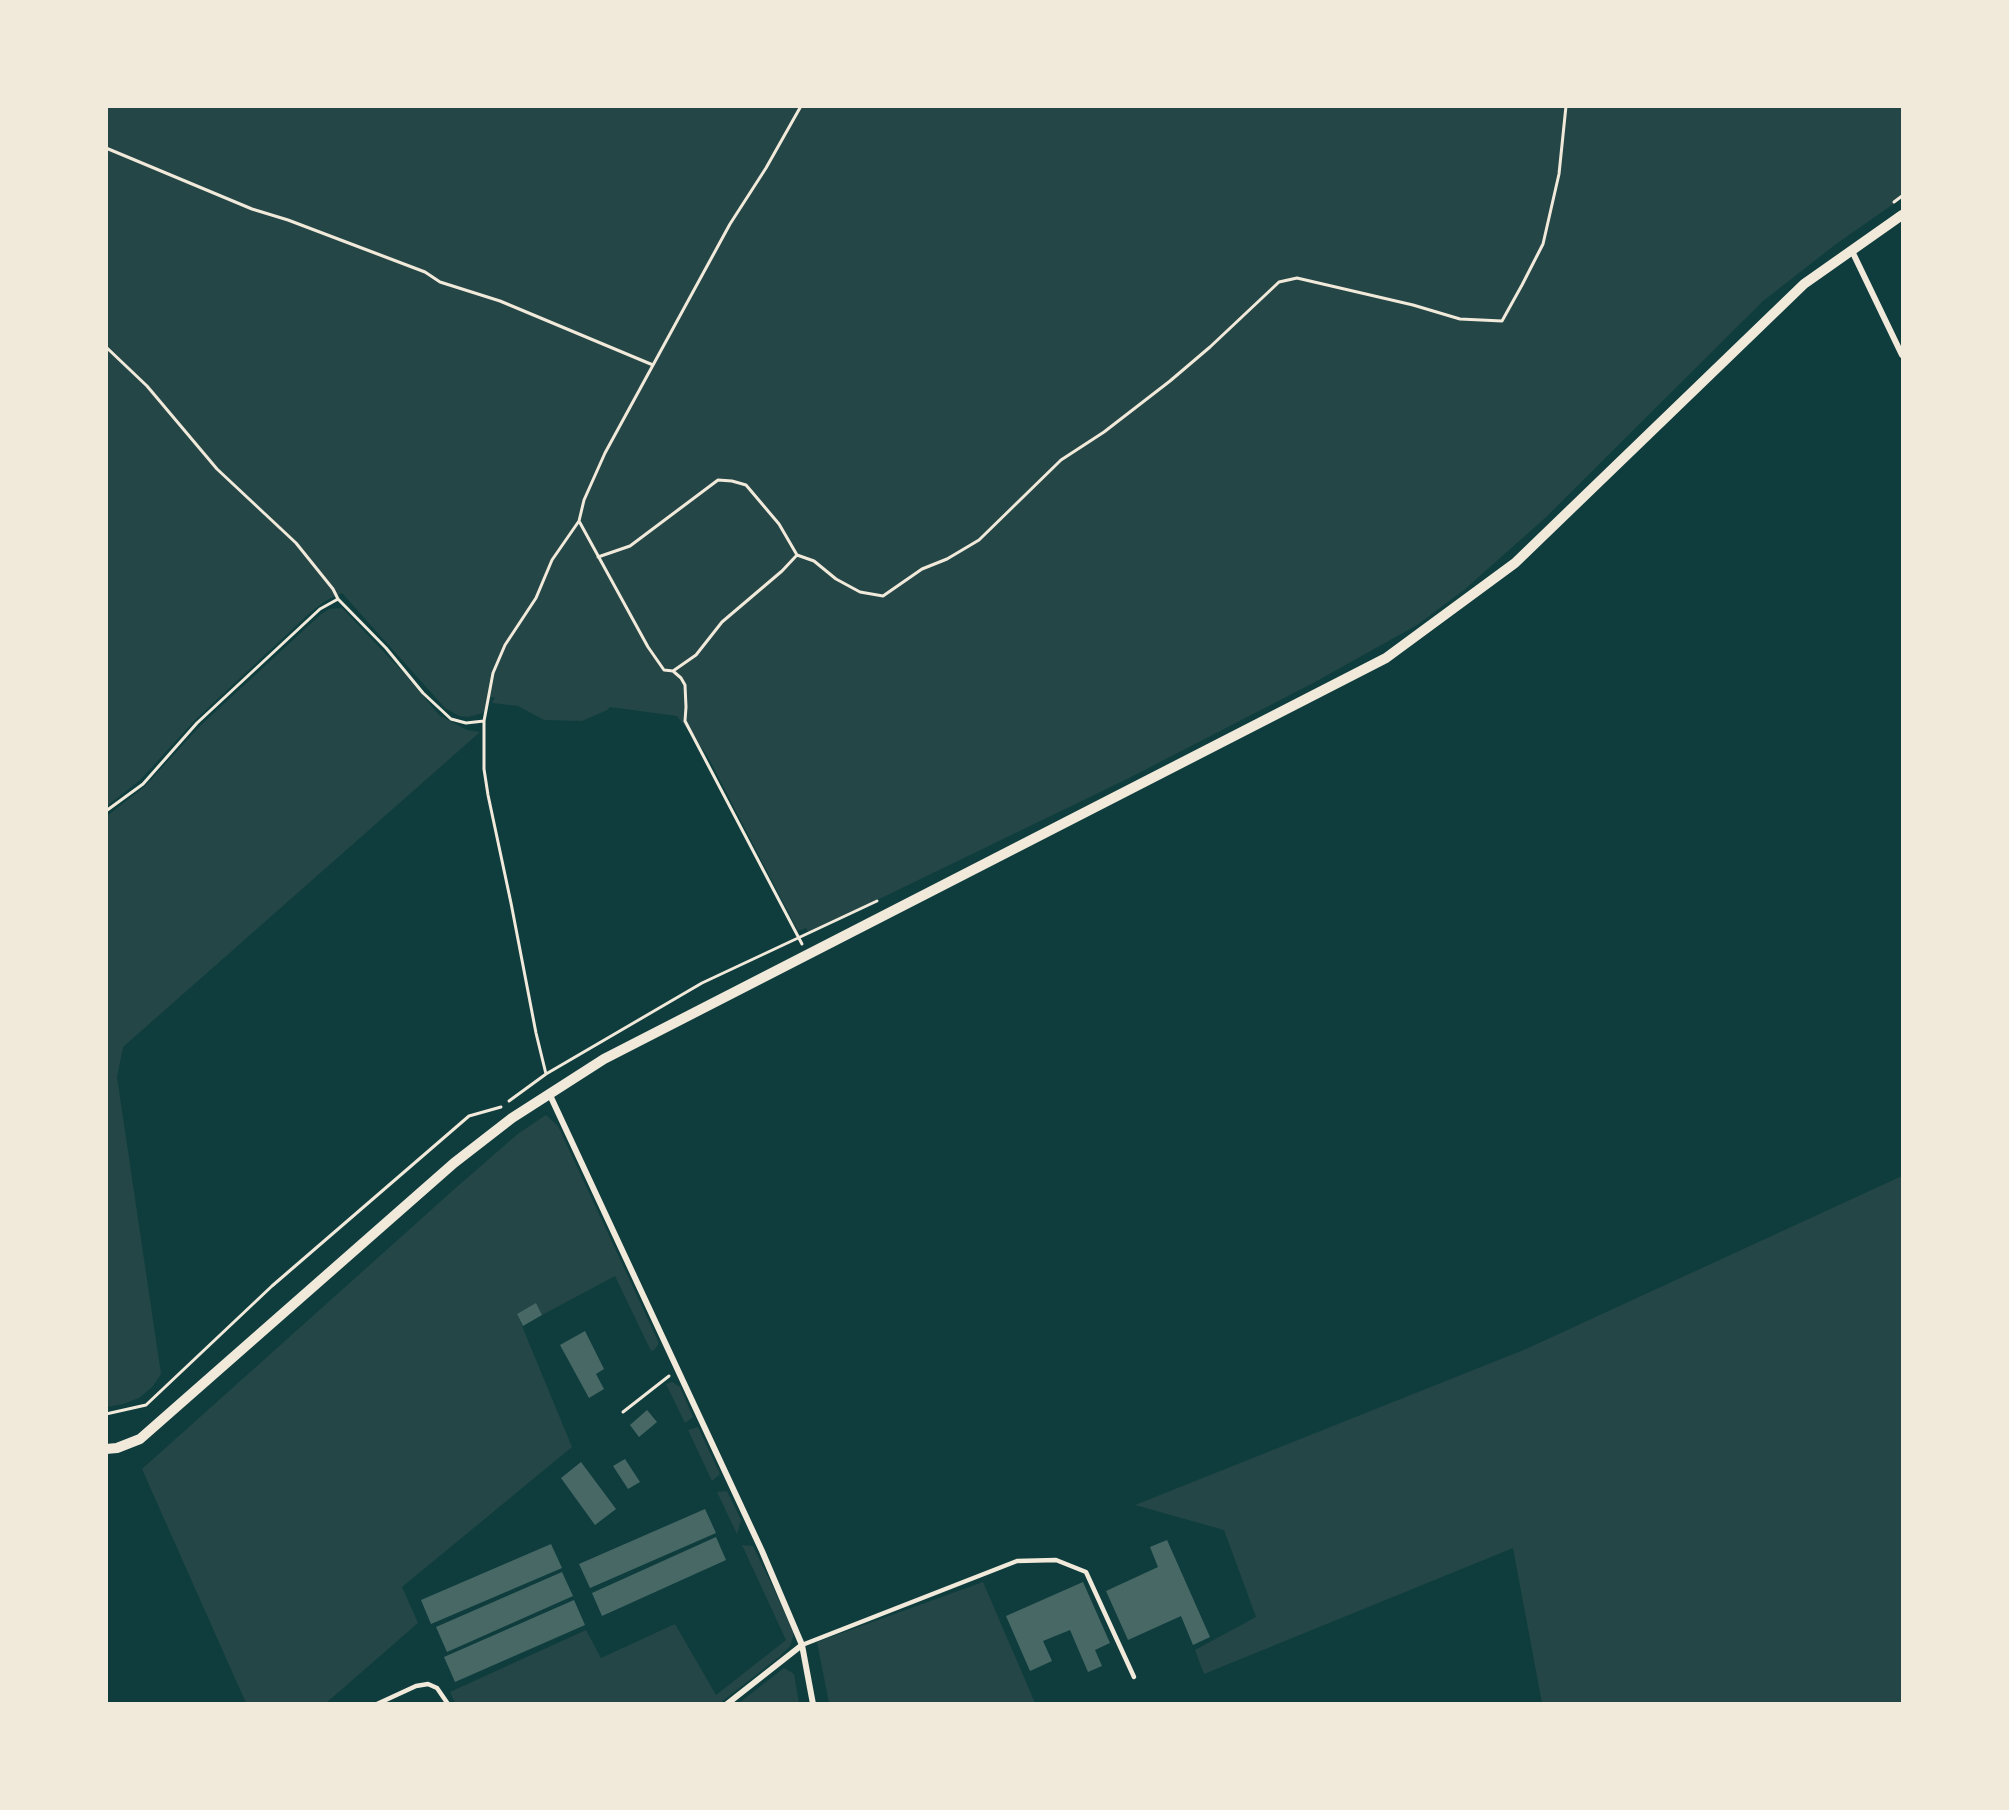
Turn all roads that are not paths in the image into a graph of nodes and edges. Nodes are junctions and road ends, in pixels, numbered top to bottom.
1 (1902, 215) edge
2 (1852, 251) junction
3 (1902, 355) edge
4 (549, 1094) junction
5 (106, 1449) edge
6 (802, 1645) junction
7 (1134, 1677) dead end
8 (377, 1704) edge
9 (448, 1704) edge
10 (727, 1704) edge
11 (813, 1704) edge

1 - 2 street
2 - 3 street
2 - 4 street
4 - 5 street
4 - 6 street
6 - 7 lane
6 - 10 street
6 - 11 street
8 - 9 lane

